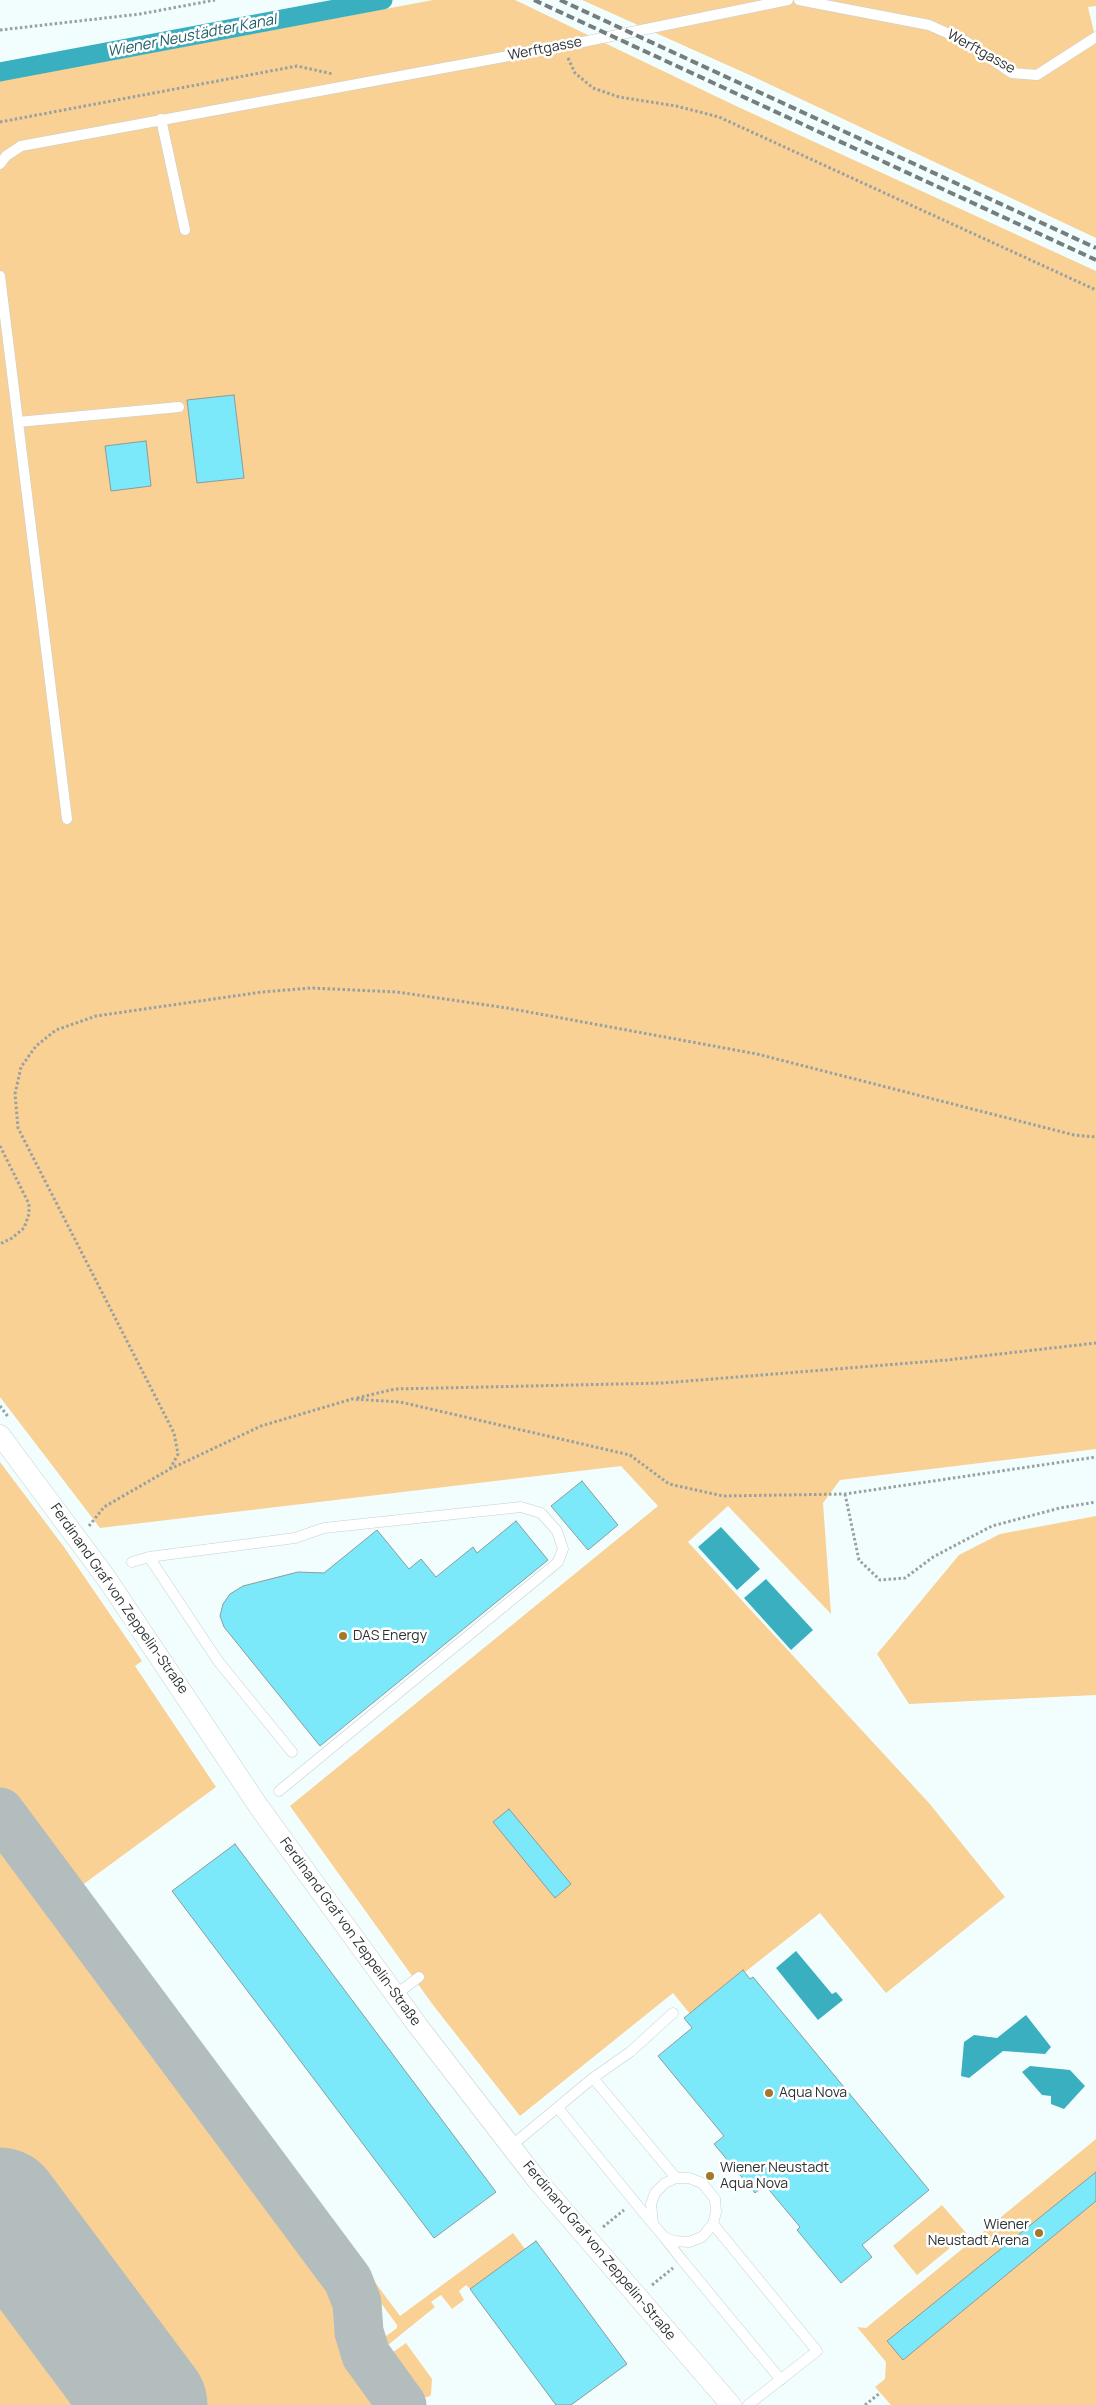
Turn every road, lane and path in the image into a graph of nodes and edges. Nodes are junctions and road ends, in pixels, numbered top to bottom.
1 (216, 0) edge
2 (788, 0) edge
3 (800, 0) edge
4 (0, 30) edge
5 (1096, 38) edge
6 (563, 46) junction
7 (351, 84) junction
8 (161, 120) junction
9 (0, 122) edge
10 (0, 164) edge
11 (185, 230) dead end
12 (0, 276) edge
13 (1096, 290) edge
14 (179, 407) dead end
15 (18, 422) junction
16 (67, 819) dead end
17 (1096, 1136) edge
18 (0, 1146) edge
19 (0, 1244) edge
20 (1096, 1343) edge
21 (352, 1399) junction
22 (0, 1406) edge
23 (6, 1428) edge
24 (1096, 1457) edge
25 (170, 1469) junction
26 (845, 1494) junction
27 (1096, 1502) edge
28 (86, 1528) junction
29 (149, 1556) junction
30 (132, 1562) dead end
31 (292, 1752) dead end
32 (279, 1791) dead end
33 (419, 1977) dead end
34 (395, 1995) junction
35 (673, 2013) dead end
36 (593, 2078) junction
37 (558, 2108) junction
38 (511, 2146) junction
39 (676, 2178) junction
40 (634, 2201) junction
41 (599, 2222) dead end
42 (653, 2224) junction
43 (713, 2224) junction
44 (603, 2227) junction
45 (609, 2234) dead end
46 (664, 2237) junction
47 (682, 2260) junction
48 (646, 2278) dead end
49 (652, 2285) junction
50 (658, 2292) dead end
51 (781, 2380) junction
52 (880, 2393) dead end
53 (731, 2405) edge
54 (748, 2405) edge
55 (865, 2405) edge

1 - 4 path
2 - 6 lane, Werftgasse
3 - 5 lane, Werftgasse
6 - 7 lane, Werftgasse
6 - 13 path
7 - 8 lane, Werftgasse
7 - 9 path
8 - 10 lane, Werftgasse
8 - 11 lane
12 - 15 lane
14 - 15 lane
15 - 16 lane
17 - 25 path
18 - 19 path
20 - 21 path
21 - 25 path
21 - 26 path
22 - 23 path
23 - 28 street, Ferdinand Graf von Zeppelin-Straße
24 - 26 path
25 - 28 path
26 - 27 path
28 - 34 street, Ferdinand Graf von Zeppelin-Straße
29 - 30 lane
29 - 31 lane
29 - 32 lane
33 - 34 lane
34 - 38 street, Ferdinand Graf von Zeppelin-Straße
35 - 36 lane
36 - 37 lane
36 - 39 lane
37 - 38 lane
37 - 40 lane
38 - 53 street, Ferdinand Graf von Zeppelin-Straße
39 - 42 lane
39 - 43 lane
40 - 42 lane
40 - 44 path
41 - 44 path
42 - 46 lane
43 - 46 lane
43 - 51 lane
44 - 45 path
46 - 47 lane
47 - 49 path
47 - 51 lane
48 - 49 path
49 - 50 path
51 - 54 lane
52 - 55 path

